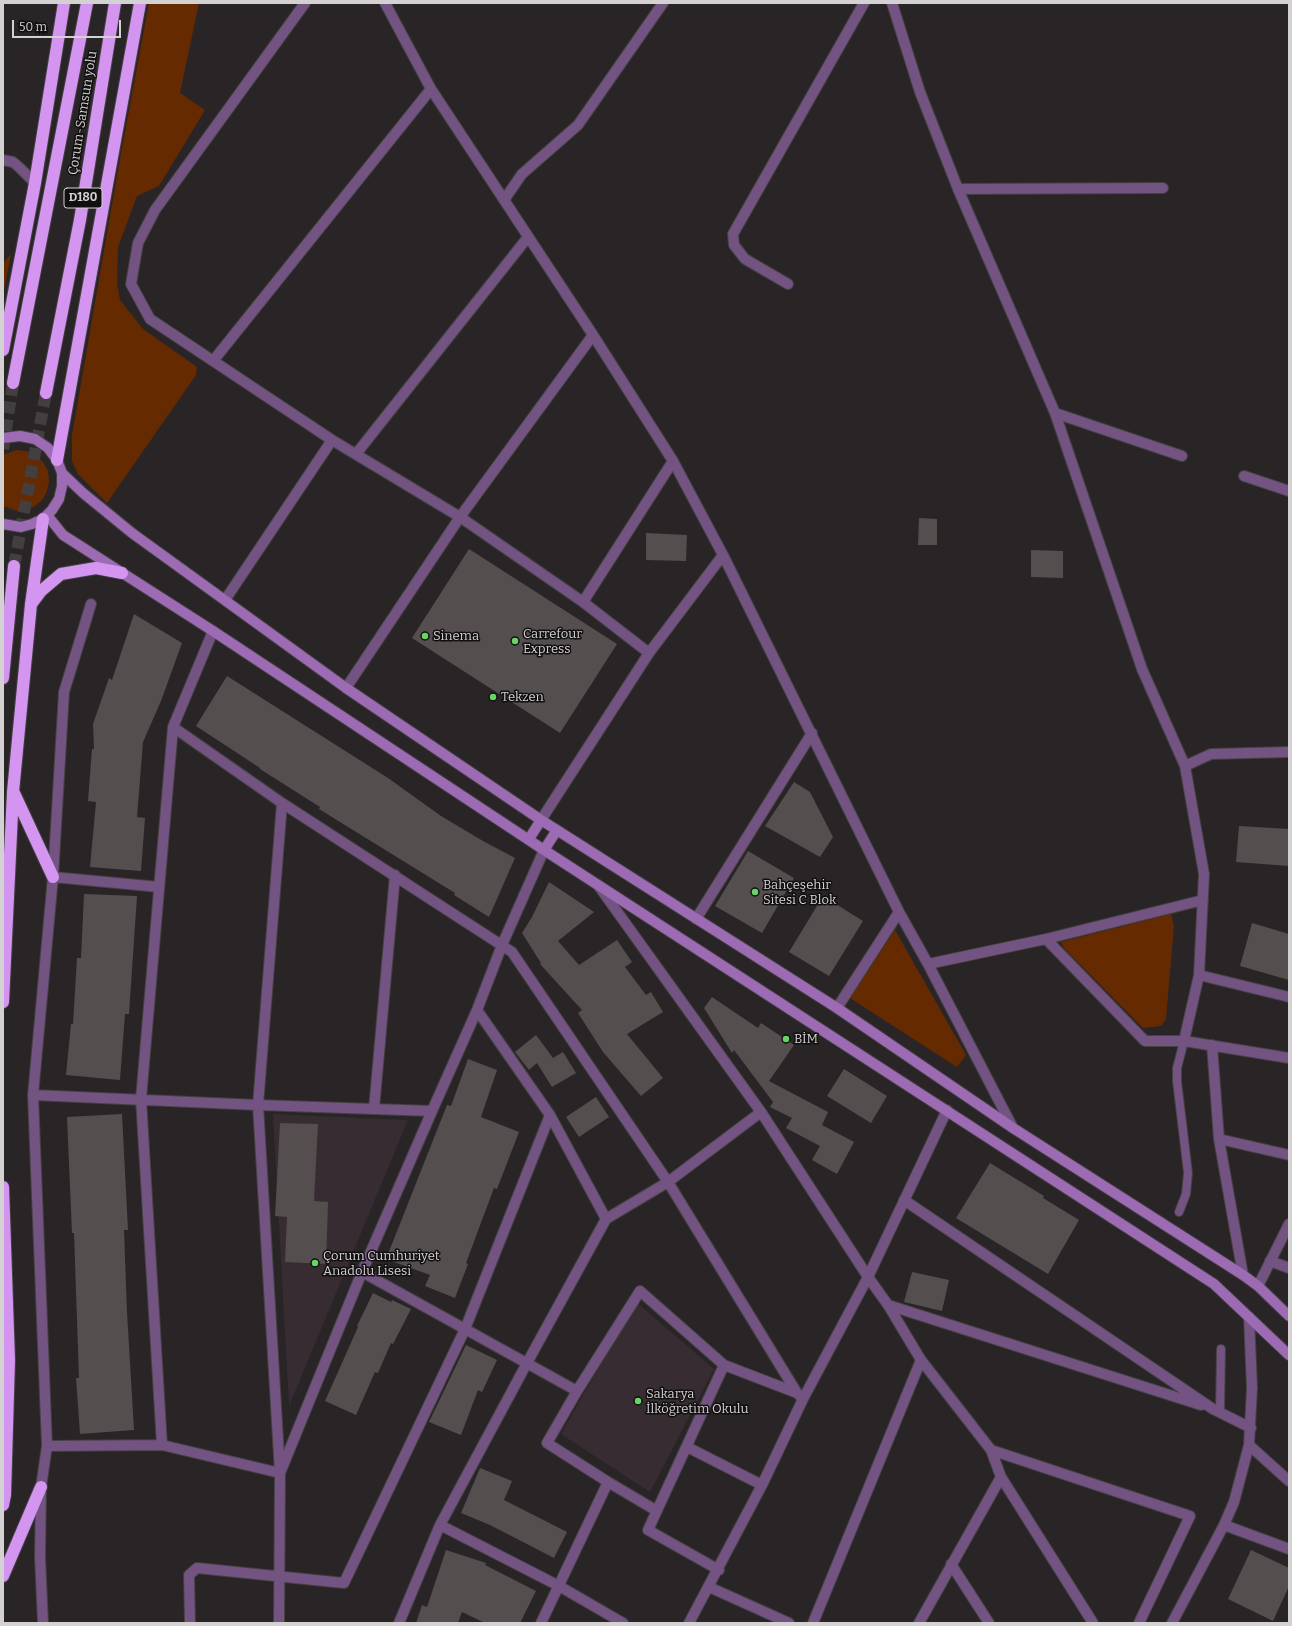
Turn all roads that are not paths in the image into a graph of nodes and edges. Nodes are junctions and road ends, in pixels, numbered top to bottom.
1 (64, 3) edge
2 (87, 3) edge
3 (115, 3) edge
4 (140, 3) edge
5 (305, 3) edge
6 (386, 3) edge
7 (663, 3) edge
8 (864, 3) edge
9 (892, 3) edge
10 (431, 89) junction
11 (3, 160) edge
12 (35, 183) junction
13 (1163, 188) dead end
14 (958, 189) junction
15 (504, 200) junction
16 (528, 238) junction
17 (788, 284) dead end
18 (593, 335) junction
19 (3, 350) edge
20 (213, 361) junction
21 (13, 383) tunnel mouth
22 (46, 393) tunnel mouth
23 (1055, 413) junction
24 (3, 438) edge
25 (332, 440) junction
26 (356, 454) junction
27 (1182, 456) dead end
28 (57, 460) junction
29 (673, 461) junction
30 (62, 473) junction
31 (1244, 476) dead end
32 (1289, 491) edge
33 (45, 517) junction
34 (460, 517) junction
35 (3, 524) edge
36 (723, 555) junction
37 (14, 566) tunnel mouth
38 (122, 573) junction
39 (225, 600) junction
40 (582, 602) junction
41 (31, 604) junction
42 (91, 604) dead end
43 (213, 631) junction
44 (649, 652) junction
45 (3, 678) edge
46 (346, 688) junction
47 (173, 727) junction
48 (812, 733) junction
49 (1289, 752) edge
50 (1185, 766) junction
51 (13, 792) junction
52 (282, 803) junction
53 (541, 820) junction
54 (557, 830) junction
55 (529, 839) junction
56 (544, 850) junction
57 (395, 875) junction
58 (53, 877) junction
59 (595, 881) junction
60 (159, 887) junction
61 (1203, 900) junction
62 (899, 912) junction
63 (696, 919) junction
64 (1046, 939) junction
65 (502, 945) junction
66 (928, 964) junction
67 (1199, 975) junction
68 (1289, 997) edge
69 (3, 1002) edge
70 (837, 1008) junction
71 (477, 1010) junction
72 (1184, 1041) junction
73 (1212, 1044) junction
74 (1289, 1058) edge
75 (33, 1095) junction
76 (141, 1099) junction
77 (258, 1106) junction
78 (374, 1109) junction
79 (947, 1110) junction
80 (432, 1111) junction
81 (760, 1112) junction
82 (550, 1115) junction
83 (1013, 1128) junction
84 (1219, 1139) junction
85 (1289, 1155) edge
86 (668, 1182) junction
87 (3, 1187) edge
88 (904, 1200) junction
89 (1180, 1212) dead end
90 (606, 1219) junction
91 (1289, 1224) edge
92 (1270, 1261) junction
93 (1289, 1268) edge
94 (362, 1272) junction
95 (1243, 1275) junction
96 (868, 1277) junction
97 (1258, 1286) junction
98 (888, 1305) junction
99 (1289, 1316) edge
100 (1249, 1317) junction
101 (465, 1329) junction
102 (1220, 1349) dead end
103 (1289, 1355) edge
104 (921, 1360) junction
105 (526, 1362) junction
106 (724, 1365) junction
107 (577, 1391) junction
108 (800, 1396) junction
109 (1216, 1411) junction
110 (1250, 1428) junction
111 (1249, 1444) junction
112 (162, 1445) junction
113 (47, 1446) junction
114 (687, 1447) junction
115 (991, 1450) junction
116 (280, 1473) junction
117 (1001, 1477) junction
118 (1289, 1481) edge
119 (608, 1482) junction
120 (762, 1485) junction
121 (41, 1486) junction
122 (3, 1505) edge
123 (657, 1511) junction
124 (440, 1525) junction
125 (1224, 1525) junction
126 (1289, 1549) edge
127 (951, 1564) junction
128 (719, 1570) junction
129 (3, 1576) edge
130 (279, 1576) junction
131 (559, 1586) junction
132 (709, 1587) junction
133 (43, 1623) edge
134 (190, 1623) edge
135 (279, 1623) edge
136 (399, 1623) edge
137 (541, 1623) edge
138 (623, 1623) edge
139 (690, 1623) edge
140 (789, 1623) edge
141 (813, 1623) edge
142 (919, 1623) edge
143 (989, 1623) edge
144 (1093, 1623) edge
145 (1139, 1623) edge
146 (1172, 1623) edge

1 - 12 highway
2 - 21 highway, Çorum-Samsun yolu
3 - 22 highway, Çorum-Samsun yolu / D180
4 - 28 highway
5 - 20 street
6 - 10 street
7 - 15 street
8 - 17 street
9 - 14 street
10 - 15 street
10 - 20 street
11 - 12 street
12 - 19 highway
13 - 14 street
14 - 23 street
15 - 16 street
16 - 18 street
16 - 26 street
18 - 29 street
18 - 34 street
20 - 25 street
23 - 27 street
23 - 50 street
24 - 28 main road
25 - 26 street
25 - 39 street
26 - 34 street
28 - 30 main road
29 - 36 street
29 - 40 street
30 - 33 main road
30 - 39 main road
31 - 32 street
33 - 35 main road
33 - 38 main road
33 - 41 highway
34 - 40 street
34 - 46 street
36 - 44 street
36 - 48 street
37 - 45 highway
38 - 41 highway
38 - 43 main road
39 - 46 main road
40 - 44 street
41 - 51 highway
42 - 58 street
43 - 47 street
43 - 55 main road
44 - 53 street
46 - 53 main road
47 - 52 street
47 - 60 street
48 - 62 street
48 - 63 street
49 - 50 street
50 - 61 street
51 - 58 highway
51 - 69 highway
52 - 57 street
52 - 77 street
53 - 54 main road
53 - 55 main road
54 - 56 main road
54 - 63 main road
55 - 56 main road
56 - 59 main road
56 - 65 street
57 - 65 street
57 - 78 street
58 - 60 street
58 - 75 street
59 - 79 main road
59 - 81 street
60 - 76 street
61 - 64 street
61 - 67 street
62 - 66 street
62 - 70 street
63 - 70 main road
64 - 66 street
64 - 72 street
65 - 71 street
65 - 86 street
66 - 83 street
67 - 68 street
67 - 72 street
70 - 83 main road
71 - 80 street
71 - 82 street
72 - 73 street
72 - 89 lane
73 - 74 street
73 - 84 street
75 - 76 street
75 - 113 street
76 - 77 street
76 - 112 street
77 - 78 street
77 - 116 street
78 - 80 street
79 - 88 street
79 - 100 main road
80 - 94 street
81 - 86 street
81 - 96 street
82 - 90 street
82 - 101 street
83 - 95 main road
84 - 85 street
84 - 95 street
86 - 90 street
86 - 108 street
87 - 122 highway
88 - 96 street
88 - 109 street
90 - 105 street
91 - 92 street
92 - 93 street
92 - 97 street
94 - 101 street
94 - 116 street
95 - 97 main road
96 - 98 street
96 - 108 street
97 - 99 main road
98 - 104 street
98 - 109 street
100 - 103 main road
100 - 110 street
101 - 105 street
101 - 130 street
102 - 109 lane
104 - 115 street
104 - 141 street
105 - 107 street
105 - 124 street
106 - 107 street
106 - 108 street
106 - 114 street
107 - 119 street
108 - 120 street
109 - 110 street
110 - 111 street
111 - 118 street
111 - 125 street
112 - 113 street
112 - 116 street
113 - 121 street
114 - 120 street
114 - 123 street
115 - 117 street
115 - 145 street
116 - 130 street
117 - 127 street
117 - 144 street
119 - 123 street
119 - 131 street
120 - 128 street
121 - 129 highway
121 - 133 street
123 - 128 street
124 - 131 street
124 - 136 street
125 - 126 street
125 - 146 street
127 - 142 street
127 - 143 street
128 - 132 street
130 - 134 street
130 - 135 street
131 - 137 street
131 - 138 street
132 - 139 street
132 - 140 street

